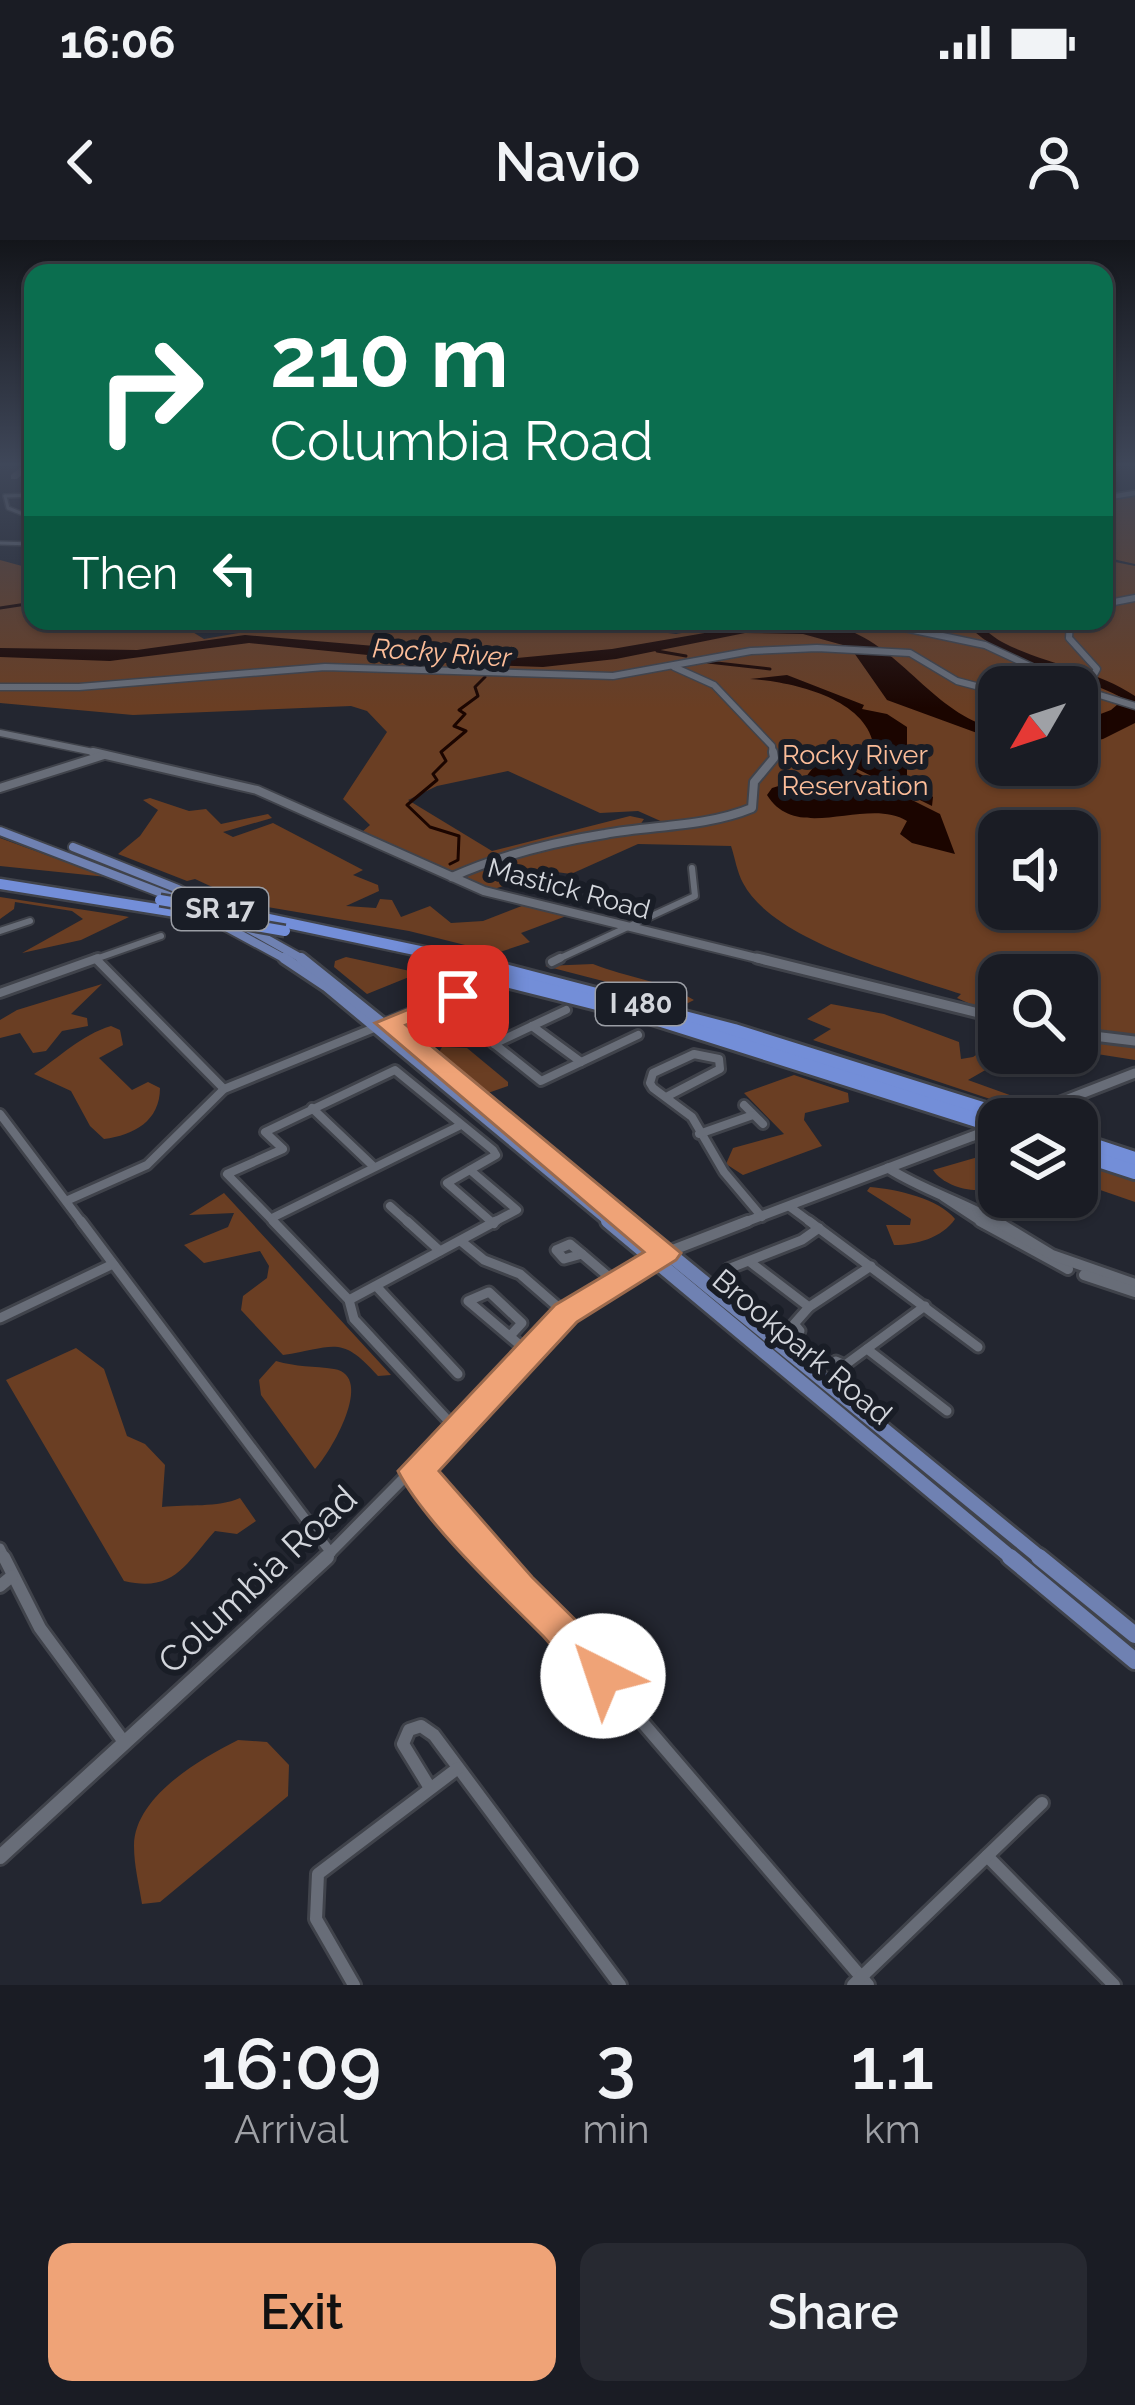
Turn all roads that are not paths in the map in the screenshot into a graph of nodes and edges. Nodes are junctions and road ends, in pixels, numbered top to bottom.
1 (914, 630) edge
2 (1069, 630) edge
3 (1030, 666) edge
4 (1094, 666) edge
5 (674, 668) junction
6 (978, 686) edge
7 (0, 687) edge
8 (1098, 694) edge
9 (1135, 706) edge
10 (0, 733) edge
11 (106, 754) junction
12 (0, 788) edge
13 (0, 827) edge
14 (692, 868) dead end
15 (452, 877) junction
16 (0, 880) edge
17 (30, 921) dead end
18 (626, 927) junction
19 (0, 931) edge
20 (161, 936) dead end
21 (96, 959) junction
22 (552, 962) dead end
23 (465, 991) dead end
24 (0, 993) edge
25 (442, 1002) junction
26 (566, 1010) dead end
27 (978, 1013) edge
28 (382, 1025) junction
29 (532, 1026) junction
30 (638, 1034) dead end
31 (1098, 1036) edge
32 (1135, 1040) edge
33 (494, 1044) junction
34 (581, 1062) junction
35 (1135, 1073) edge
36 (224, 1089) junction
37 (666, 1097) junction
38 (1071, 1098) edge
39 (744, 1105) dead end
40 (978, 1107) edge
41 (312, 1108) junction
42 (0, 1114) edge
43 (753, 1115) junction
44 (978, 1119) edge
45 (763, 1124) dead end
46 (459, 1126) junction
47 (6, 1131) edge
48 (699, 1134) junction
49 (978, 1134) edge
50 (1098, 1147) edge
51 (1135, 1159) edge
52 (1098, 1160) edge
53 (374, 1167) junction
54 (888, 1168) junction
55 (470, 1170) junction
56 (1135, 1172) edge
57 (66, 1201) junction
58 (390, 1205) dead end
59 (790, 1207) junction
60 (762, 1216) junction
61 (271, 1218) junction
62 (494, 1224) junction
63 (820, 1228) junction
64 (462, 1242) junction
65 (440, 1251) junction
66 (583, 1254) dead end
67 (660, 1256) junction
68 (750, 1262) junction
69 (113, 1264) junction
70 (871, 1266) junction
71 (728, 1269) dead end
72 (616, 1282) junction
73 (377, 1287) junction
74 (1135, 1288) edge
75 (349, 1300) junction
76 (926, 1306) junction
77 (809, 1307) junction
78 (566, 1314) junction
79 (0, 1318) edge
80 (800, 1331) dead end
81 (511, 1336) junction
82 (978, 1347) dead end
83 (867, 1349) junction
84 (527, 1351) junction
85 (836, 1361) dead end
86 (458, 1374) dead end
87 (947, 1411) dead end
88 (457, 1430) junction
89 (416, 1471) junction
90 (0, 1548) edge
91 (331, 1553) junction
92 (12, 1576) junction
93 (0, 1586) edge
94 (1135, 1635) edge
95 (1135, 1660) edge
96 (124, 1742) junction
97 (458, 1768) junction
98 (430, 1788) junction
99 (1042, 1803) dead end
100 (987, 1856) junction
101 (0, 1857) edge
102 (861, 1982) edge
103 (354, 1985) edge
104 (620, 1985) edge
105 (1114, 1985) edge

1 - 3 street
2 - 4 street
5 - 6 street
5 - 7 street
5 - 15 street
8 - 9 street
10 - 11 street, Mastick Road
11 - 12 street
11 - 15 street, Mastick Road
13 - 28 main road, Brookpark Road / SR 17
14 - 18 street
15 - 18 street, Mastick Road
16 - 40 highway, I 480, bridge
16 - 44 highway, I 480, bridge
17 - 19 street
18 - 22 street
18 - 27 street, Mastick Road
20 - 21 street
21 - 24 street
21 - 36 street
23 - 25 street
25 - 28 street
25 - 33 street
26 - 29 street
28 - 36 street
28 - 67 main road, Brookpark Road / SR 17
29 - 33 street
29 - 34 street
30 - 34 street
31 - 32 street
33 - 34 street
35 - 38 street
36 - 57 street
37 - 37 street
37 - 48 street
39 - 43 street
41 - 46 street
41 - 53 street
41 - 61 street
42 - 47 street
43 - 45 street
43 - 48 street
46 - 53 street
46 - 55 street
47 - 57 street
48 - 60 street
49 - 54 street, Columbia Road, bridge
50 - 51 highway
52 - 56 highway
53 - 61 street
54 - 59 street, Columbia Road
54 - 74 street
55 - 62 street
55 - 62 street
57 - 69 street
58 - 65 street
59 - 60 street, Columbia Road
59 - 63 street
60 - 67 street, Columbia Road
61 - 75 street
62 - 64 street
63 - 68 street
63 - 70 street
64 - 65 street
64 - 78 street
65 - 73 street
66 - 72 street
67 - 72 street, Columbia Road
67 - 94 main road, Brookpark Road / SR 17
67 - 95 main road, Brookpark Road / SR 17
68 - 71 street
68 - 77 street
69 - 79 street
69 - 91 street
70 - 76 street
70 - 77 street
72 - 78 street, Columbia Road
73 - 75 street
73 - 86 street
75 - 88 street
76 - 82 street
76 - 83 street
77 - 80 street
78 - 84 street, Columbia Road
81 - 81 street
81 - 84 street
83 - 85 street
83 - 87 street
84 - 88 street, Columbia Road
88 - 89 street, Columbia Road
89 - 91 street, Columbia Road
89 - 102 street
90 - 92 street
91 - 96 street, Columbia Road
92 - 93 street
92 - 96 street
96 - 101 street, Columbia Road
97 - 98 street
97 - 98 street
97 - 104 street
98 - 103 street
99 - 100 street
100 - 102 street
100 - 105 street

